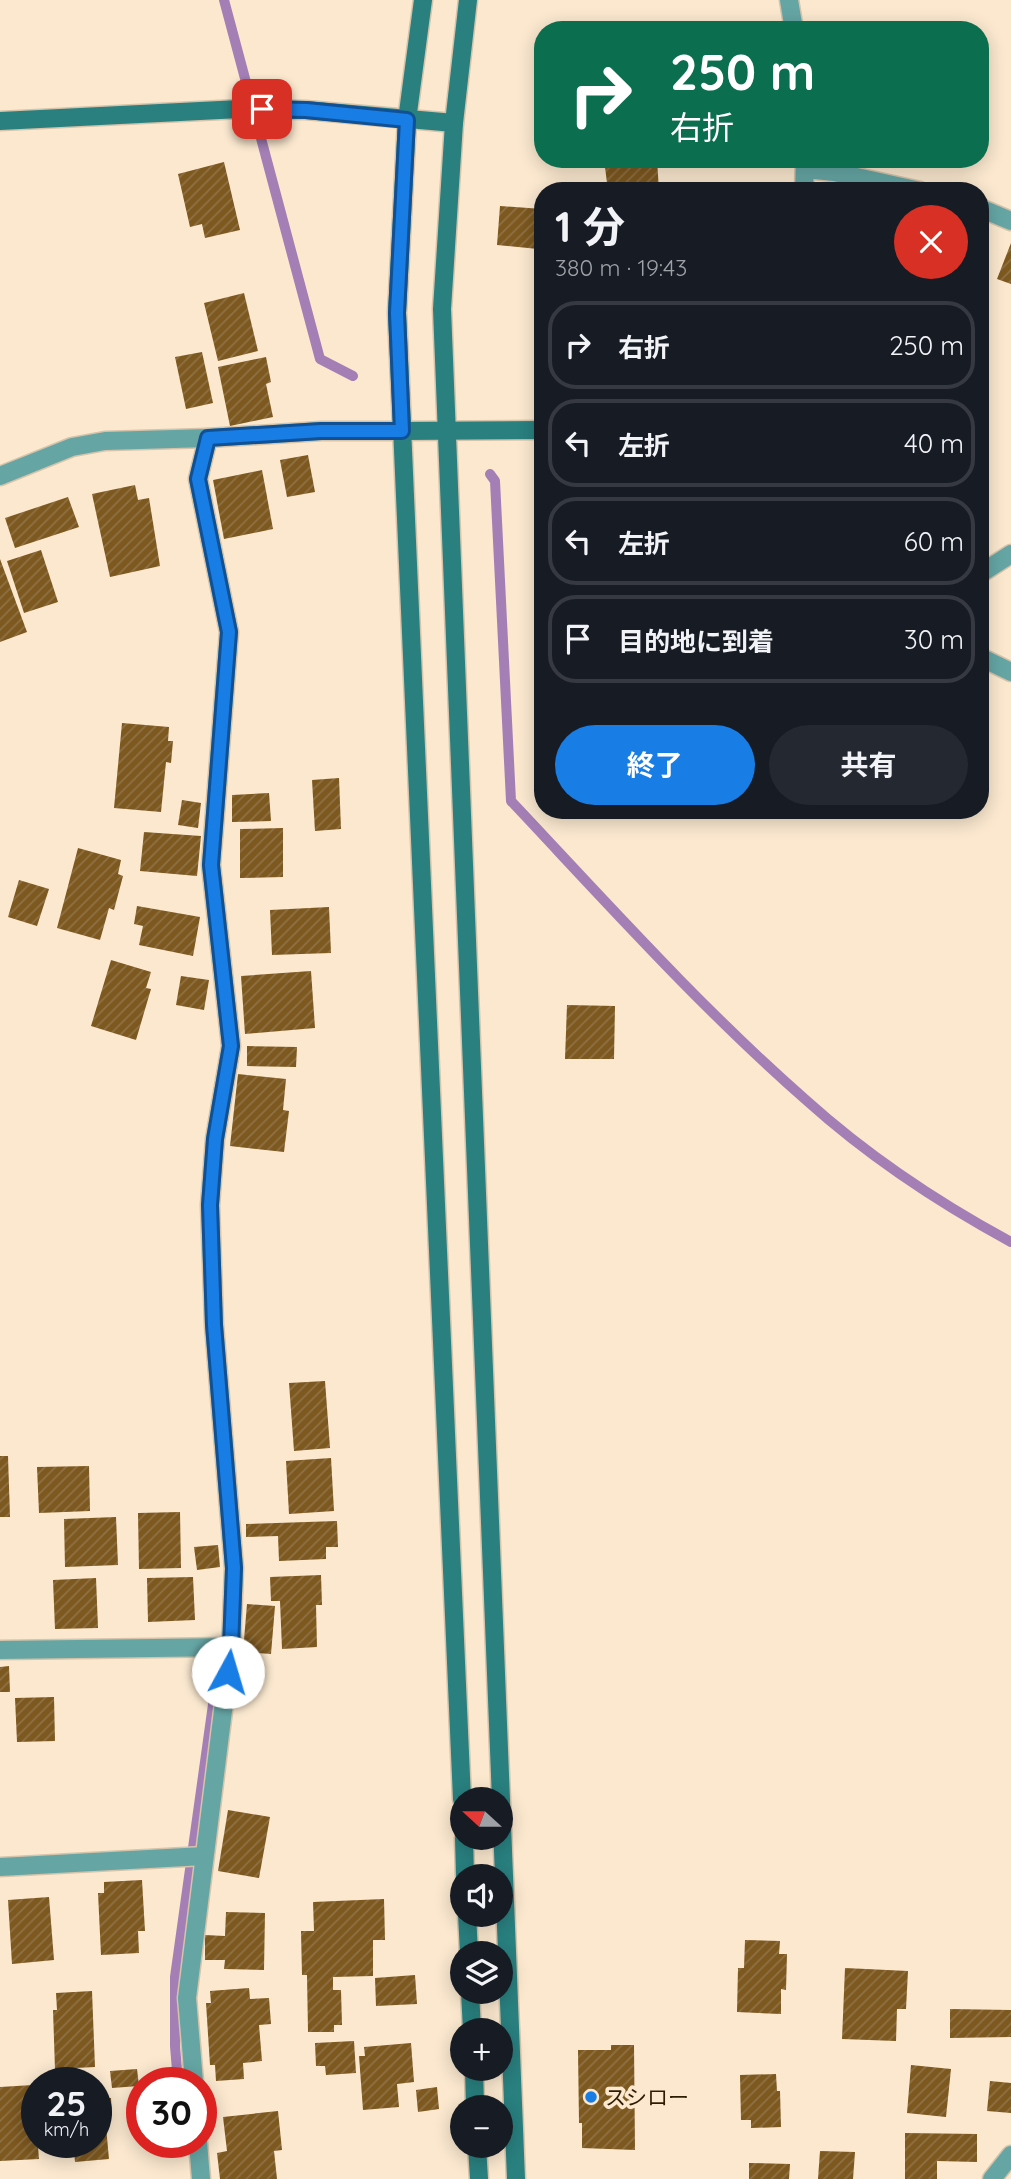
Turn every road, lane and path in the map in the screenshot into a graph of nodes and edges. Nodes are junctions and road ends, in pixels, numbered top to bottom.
1 (423, 0) edge
2 (468, 0) edge
3 (789, 0) edge
4 (792, 21) edge
5 (407, 120) junction
6 (0, 121) edge
7 (454, 123) junction
8 (820, 168) edge
9 (879, 182) edge
10 (989, 212) edge
11 (1011, 221) edge
12 (447, 429) junction
13 (534, 430) edge
14 (402, 431) junction
15 (208, 438) junction
16 (0, 476) edge
17 (1011, 554) edge
18 (989, 567) edge
19 (989, 661) edge
20 (1011, 672) edge
21 (231, 1647) junction
22 (0, 1650) edge
23 (461, 1787) edge
24 (194, 1856) junction
25 (0, 1867) edge
26 (193, 2067) edge
27 (1011, 2155) edge
28 (199, 2158) edge
29 (478, 2158) edge
30 (201, 2179) edge
31 (479, 2179) edge
32 (516, 2179) edge
33 (992, 2179) edge

1 - 5 street
2 - 7 street
3 - 4 street
5 - 6 street
5 - 7 street
5 - 14 street
7 - 12 street
8 - 9 street
10 - 11 street
12 - 13 street
12 - 14 street
12 - 32 street
14 - 15 street
14 - 23 street
15 - 16 street
15 - 21 street
17 - 18 street
19 - 20 street
21 - 22 street
21 - 24 street
24 - 25 street
24 - 26 street
27 - 33 street
28 - 30 street
29 - 31 street

